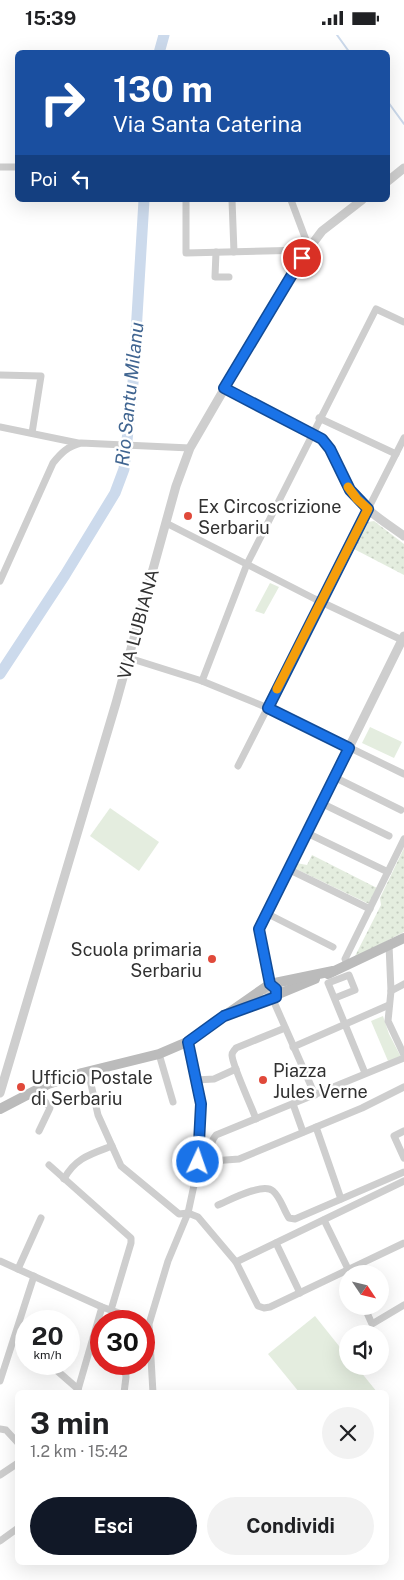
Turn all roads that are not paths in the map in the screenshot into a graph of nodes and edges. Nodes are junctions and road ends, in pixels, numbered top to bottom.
1 (0, 167) edge
2 (15, 167) edge
3 (404, 168) edge
4 (390, 179) edge
5 (186, 202) edge
6 (232, 202) edge
7 (292, 202) edge
8 (359, 202) edge
9 (309, 249) junction
10 (216, 252) junction
11 (234, 252) junction
12 (229, 277) dead end
13 (404, 322) edge
14 (0, 375) edge
15 (224, 388) junction
16 (320, 418) junction
17 (0, 427) edge
18 (32, 433) junction
19 (312, 433) junction
20 (404, 438) edge
21 (81, 443) junction
22 (190, 448) junction
23 (396, 453) junction
24 (368, 509) junction
25 (166, 523) junction
26 (404, 536) edge
27 (247, 564) junction
28 (0, 581) edge
29 (321, 601) junction
30 (403, 638) edge
31 (129, 658) junction
32 (202, 681) junction
33 (268, 708) junction
34 (349, 748) junction
35 (238, 767) dead end
36 (404, 774) edge
37 (334, 777) junction
38 (321, 803) junction
39 (401, 810) dead end
40 (307, 833) junction
41 (389, 836) dead end
42 (404, 839) edge
43 (288, 869) junction
44 (388, 872) junction
45 (370, 909) junction
46 (266, 913) junction
47 (404, 938) edge
48 (390, 945) junction
49 (333, 947) dead end
50 (347, 964) junction
51 (333, 971) junction
52 (270, 984) junction
53 (404, 984) edge
54 (391, 991) junction
55 (335, 998) dead end
56 (275, 999) junction
57 (389, 1005) junction
58 (224, 1016) junction
59 (346, 1025) junction
60 (285, 1028) junction
61 (188, 1042) junction
62 (293, 1047) junction
63 (159, 1054) junction
64 (404, 1054) edge
65 (236, 1069) junction
66 (88, 1071) junction
67 (365, 1073) junction
68 (196, 1080) junction
69 (404, 1087) edge
70 (36, 1090) junction
71 (0, 1093) edge
72 (315, 1095) junction
73 (173, 1102) dead end
74 (293, 1104) junction
75 (2, 1106) edge
76 (256, 1119) junction
77 (316, 1127) junction
78 (38, 1131) dead end
79 (404, 1131) edge
80 (303, 1132) junction
81 (112, 1145) junction
82 (404, 1158) edge
83 (211, 1161) junction
84 (198, 1162) junction
85 (49, 1165) dead end
86 (404, 1172) edge
87 (64, 1179) junction
88 (404, 1181) edge
89 (341, 1199) junction
90 (218, 1205) dead end
91 (188, 1213) junction
92 (41, 1218) dead end
93 (324, 1220) junction
94 (276, 1243) junction
95 (404, 1243) edge
96 (0, 1261) edge
97 (236, 1262) junction
98 (346, 1265) edge
99 (363, 1265) edge
100 (18, 1269) junction
101 (34, 1276) junction
102 (339, 1277) edge
103 (300, 1293) junction
104 (404, 1305) edge
105 (102, 1307) junction
106 (101, 1310) edge
107 (111, 1310) joint
108 (150, 1310) edge
109 (389, 1314) edge
110 (368, 1315) edge
111 (387, 1315) edge
112 (90, 1348) edge
113 (61, 1375) edge
114 (126, 1375) edge
115 (152, 1375) edge
116 (0, 1381) edge
117 (76, 1390) edge
118 (77, 1390) edge
119 (124, 1390) edge
120 (154, 1390) edge
121 (0, 1429) edge
122 (15, 1440) edge
123 (15, 1465) edge
124 (0, 1475) edge
125 (15, 1530) edge
126 (0, 1541) edge

1 - 2 street
3 - 4 street
5 - 10 street
6 - 11 street
7 - 9 street
8 - 9 street, VIA LUBIANA
9 - 11 street
9 - 15 street, VIA LUBIANA
10 - 11 street
10 - 12 street
13 - 16 street
14 - 18 street
15 - 19 street
15 - 22 street, VIA LUBIANA
16 - 19 street
16 - 23 street
17 - 18 street
18 - 21 street
19 - 24 street
19 - 27 street
20 - 23 street
21 - 22 street
21 - 28 street
22 - 25 street, VIA LUBIANA
23 - 24 street
24 - 26 street
24 - 29 street
25 - 27 street
25 - 31 street, VIA LUBIANA
27 - 29 street
27 - 32 street
29 - 30 street
29 - 33 street
30 - 34 street
31 - 32 street
31 - 71 street, VIA LUBIANA
32 - 33 street
33 - 34 street
33 - 35 street
34 - 36 street
34 - 37 street
37 - 38 street
37 - 39 street
38 - 40 street
38 - 41 street
40 - 43 street
40 - 44 street
42 - 44 street
43 - 45 street
43 - 46 street
44 - 45 street
45 - 50 street
46 - 49 street
46 - 52 street
47 - 48 main road
48 - 50 main road
48 - 54 street
50 - 51 main road
51 - 52 main road
51 - 56 main road
52 - 56 street
52 - 58 main road
53 - 54 street
54 - 57 street
55 - 59 street
56 - 58 main road
56 - 60 street
57 - 59 street
57 - 64 street
58 - 61 main road
59 - 62 street
59 - 67 street
60 - 62 street
60 - 65 street
61 - 63 main road
61 - 68 street
62 - 72 street
63 - 66 main road
63 - 73 street
64 - 67 street
65 - 68 street
65 - 76 street
66 - 70 main road
66 - 81 street
67 - 72 street
68 - 84 street
69 - 77 street
70 - 75 main road
70 - 78 street
72 - 74 street
74 - 76 street
74 - 80 street
76 - 83 street
77 - 80 street
77 - 89 street
79 - 82 street
80 - 83 street
81 - 87 street
81 - 91 street
83 - 84 street
84 - 91 street
85 - 87 street
86 - 89 street
87 - 107 street
88 - 93 street
89 - 90 street
91 - 97 street
91 - 108 street
92 - 100 street
93 - 94 street
93 - 98 street
94 - 97 street
94 - 103 street
95 - 99 street
96 - 100 street
97 - 103 street
100 - 101 street
101 - 105 street
101 - 116 street
102 - 103 street
104 - 109 street
105 - 106 street
105 - 107 street
110 - 111 street
112 - 118 street
113 - 117 street
114 - 119 street
115 - 120 street
121 - 122 street
123 - 124 street
125 - 126 street

